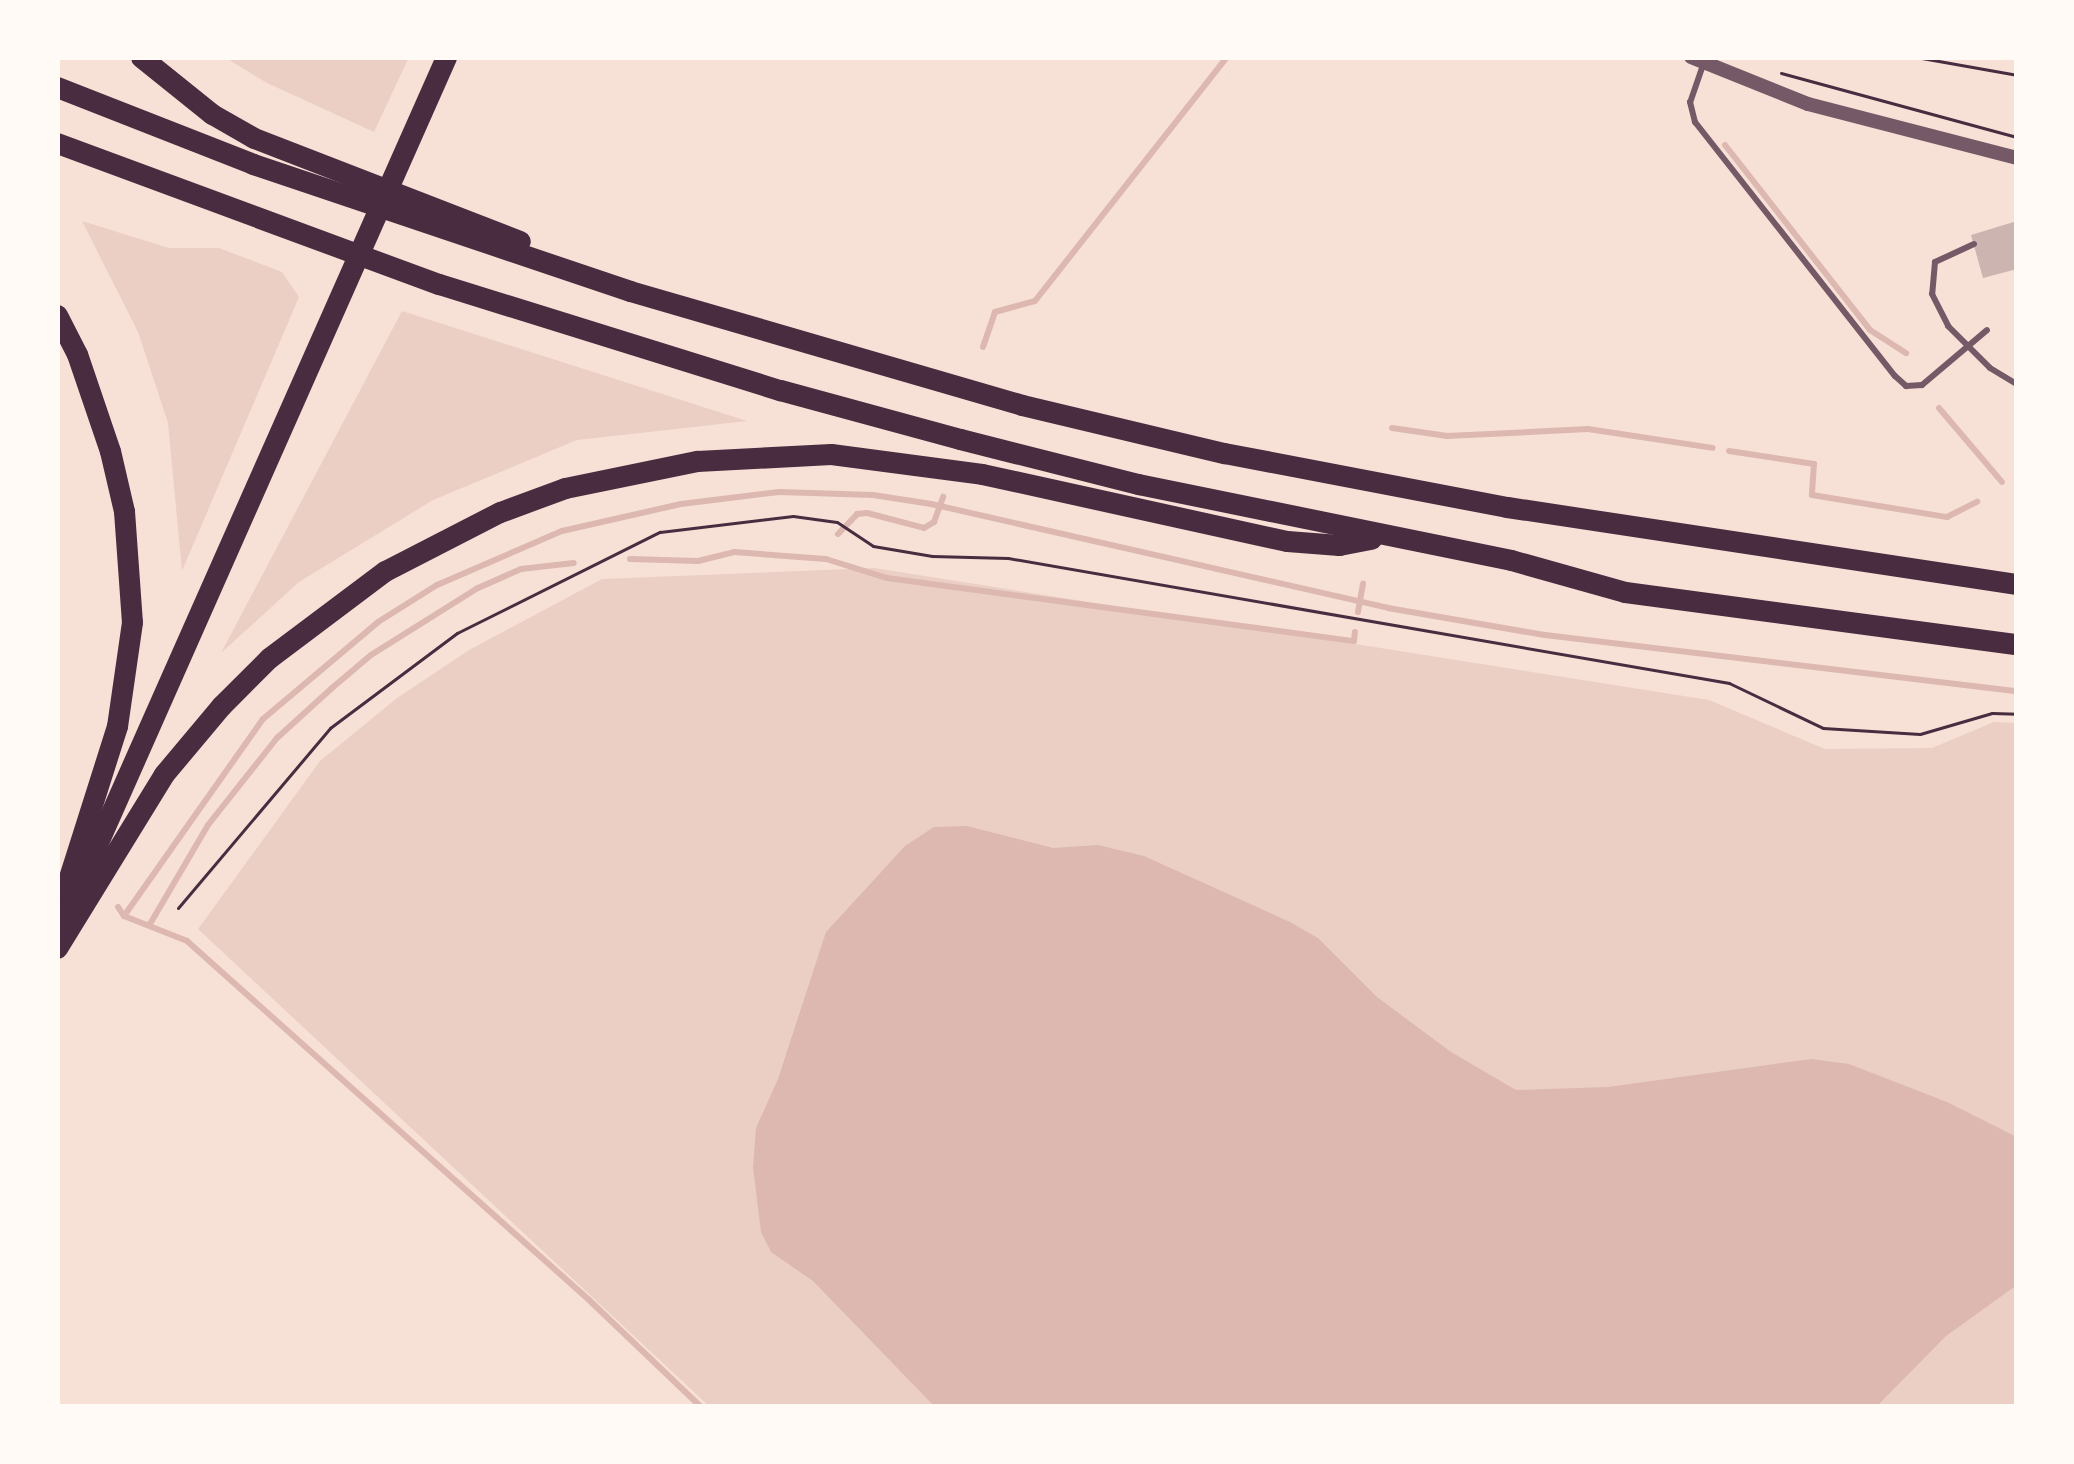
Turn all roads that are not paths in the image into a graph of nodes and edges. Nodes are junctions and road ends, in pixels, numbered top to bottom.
1 (141, 57) edge
2 (446, 57) edge
3 (1697, 60) edge
4 (57, 87) edge
5 (57, 143) edge
6 (2017, 158) edge
7 (1973, 244) dead end
8 (630, 291) junction
9 (57, 315) edge
10 (1987, 330) dead end
11 (1968, 346) junction
12 (2017, 384) edge
13 (1381, 537) junction
14 (2017, 584) edge
15 (2017, 644) edge
16 (57, 915) edge
17 (57, 935) edge
18 (57, 948) edge

1 - 8 highway
2 - 17 highway
3 - 6 street
3 - 11 lane
4 - 8 highway
5 - 13 highway
7 - 11 lane
8 - 14 highway
9 - 16 highway
10 - 11 lane
11 - 12 lane
13 - 15 highway
13 - 18 highway

